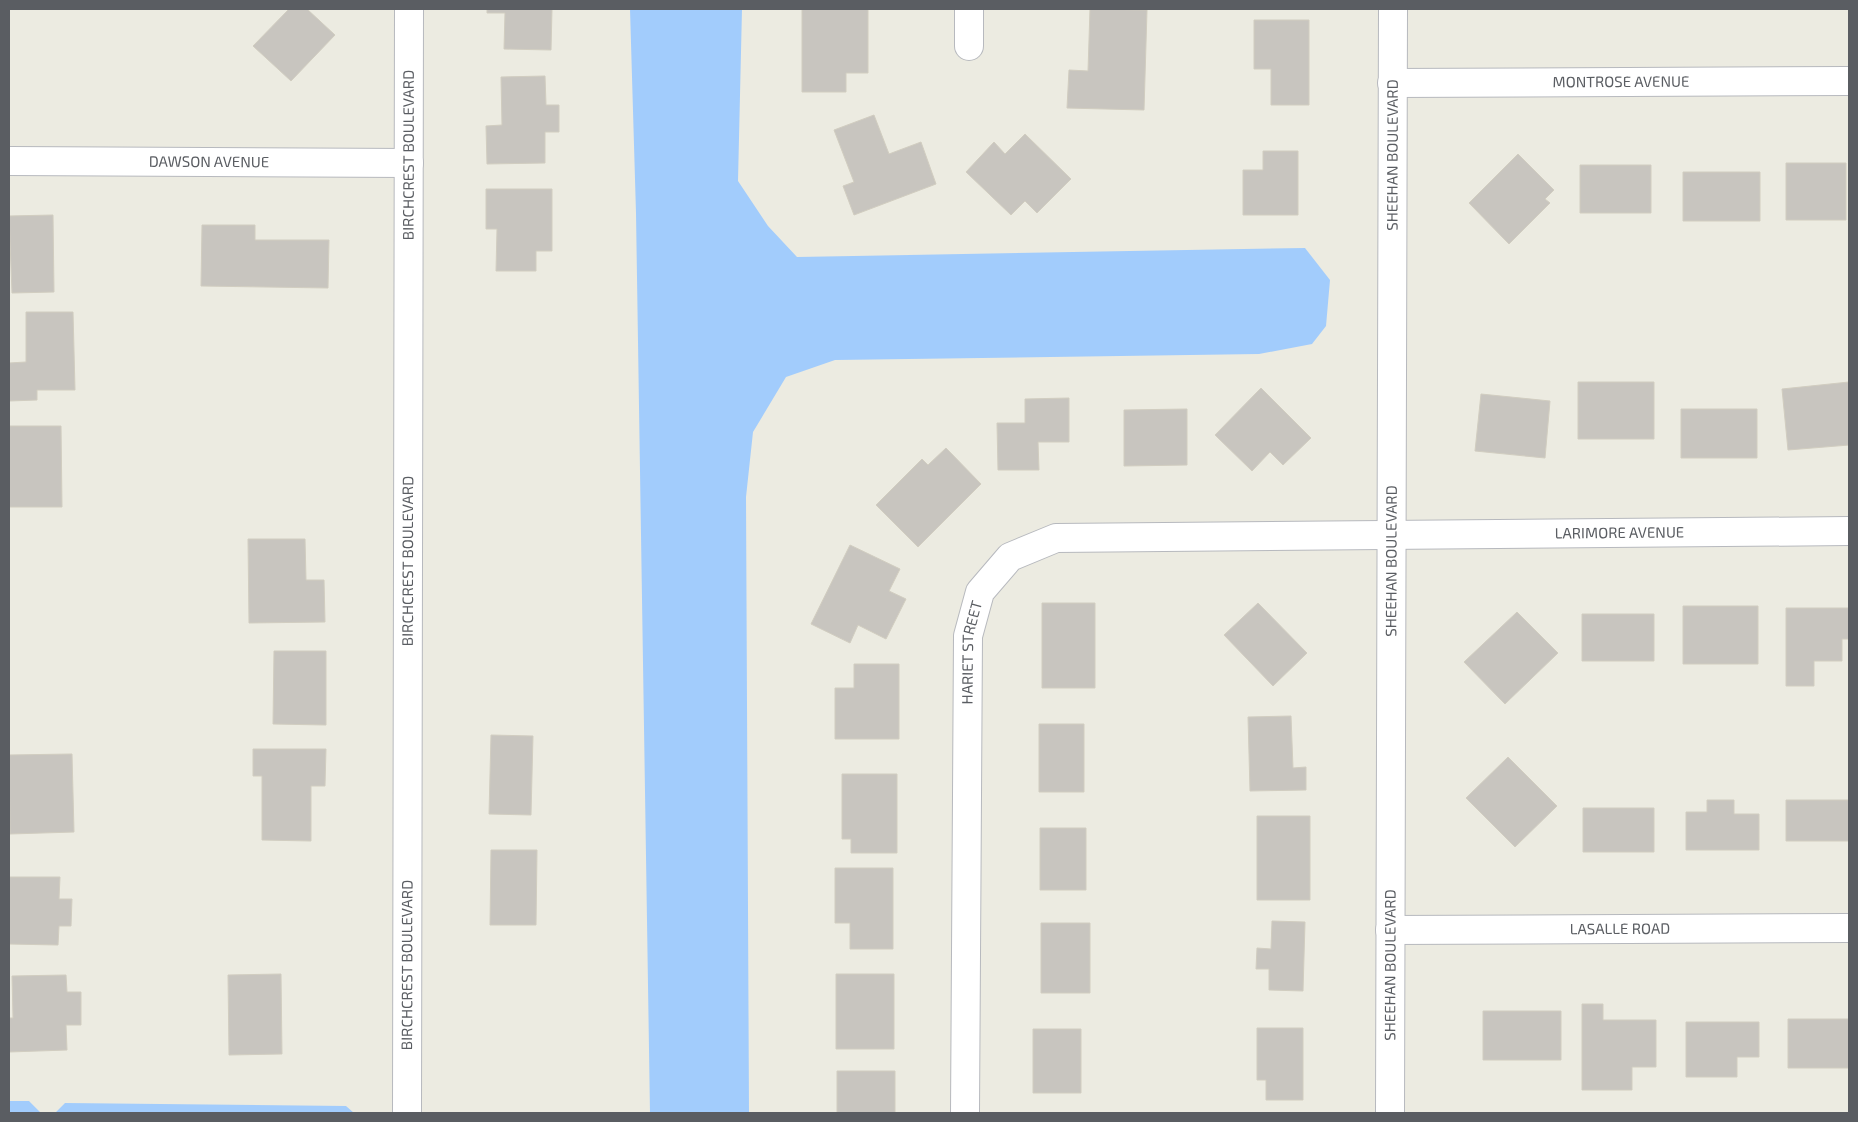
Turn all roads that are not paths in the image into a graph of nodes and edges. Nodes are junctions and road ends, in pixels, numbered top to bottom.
1 (409, 9) edge
2 (970, 9) edge
3 (1393, 9) edge
4 (969, 46) dead end
5 (1849, 80) edge
6 (1392, 83) junction
7 (9, 160) edge
8 (409, 163) junction
9 (1849, 531) edge
10 (1391, 534) junction
11 (1849, 928) edge
12 (1390, 930) junction
13 (407, 1113) edge
14 (965, 1113) edge
15 (1390, 1113) edge

1 - 8 street, BIRCHCREST BOULEVARD
2 - 4 street
3 - 6 street, SHEEHAN BOULEVARD
5 - 6 street, MONTROSE AVENUE
6 - 10 street, SHEEHAN BOULEVARD
7 - 8 street, DAWSON AVENUE
8 - 13 street, BIRCHCREST BOULEVARD
9 - 10 street, LARIMORE AVENUE
10 - 12 street, SHEEHAN BOULEVARD
10 - 14 street, HARIET STREET
11 - 12 street, LASALLE ROAD
12 - 15 street, SHEEHAN BOULEVARD

